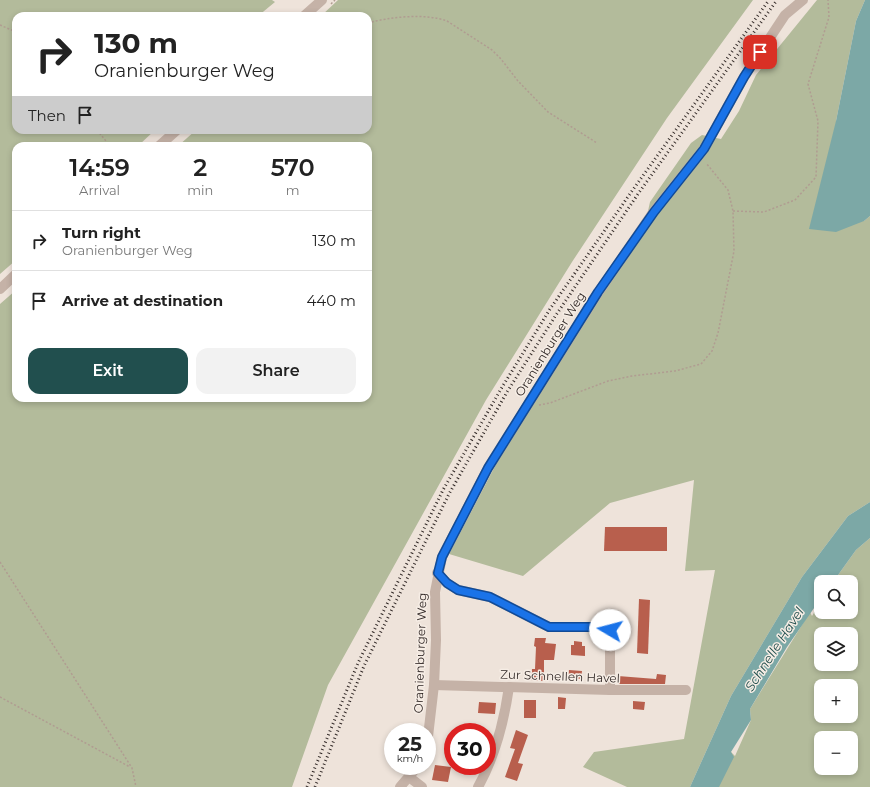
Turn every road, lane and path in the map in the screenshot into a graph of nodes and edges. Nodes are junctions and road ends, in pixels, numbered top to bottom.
1 (322, 0) edge
2 (803, 0) edge
3 (828, 0) edge
4 (308, 12) edge
5 (372, 22) edge
6 (0, 25) edge
7 (12, 30) edge
8 (100, 134) edge
9 (172, 134) edge
10 (107, 142) edge
11 (164, 142) edge
12 (597, 143) dead end
13 (699, 155) junction
14 (733, 210) junction
15 (12, 278) edge
16 (0, 289) edge
17 (527, 407) junction
18 (0, 562) edge
19 (438, 573) junction
20 (434, 685) junction
21 (509, 687) junction
22 (610, 690) junction
23 (686, 690) dead end
24 (0, 697) edge
25 (430, 723) edge
26 (132, 768) junction
27 (409, 777) joint
28 (136, 787) edge
29 (400, 787) edge
30 (422, 787) edge
31 (478, 787) edge

1 - 4 street
2 - 13 street, Oranienburger Weg
3 - 14 path
5 - 12 path
6 - 7 path
8 - 10 path
9 - 11 street
13 - 14 path
13 - 17 street, Oranienburger Weg
14 - 17 path
15 - 16 street
17 - 19 street, Oranienburger Weg
18 - 26 path
19 - 20 street, Oranienburger Weg
19 - 22 street
20 - 21 street, Zur Schnellen Havel
20 - 25 street, Oranienburger Weg
21 - 22 street, Zur Schnellen Havel
21 - 31 street
22 - 23 street, Zur Schnellen Havel
24 - 26 path
26 - 28 path
27 - 29 street
27 - 30 street

